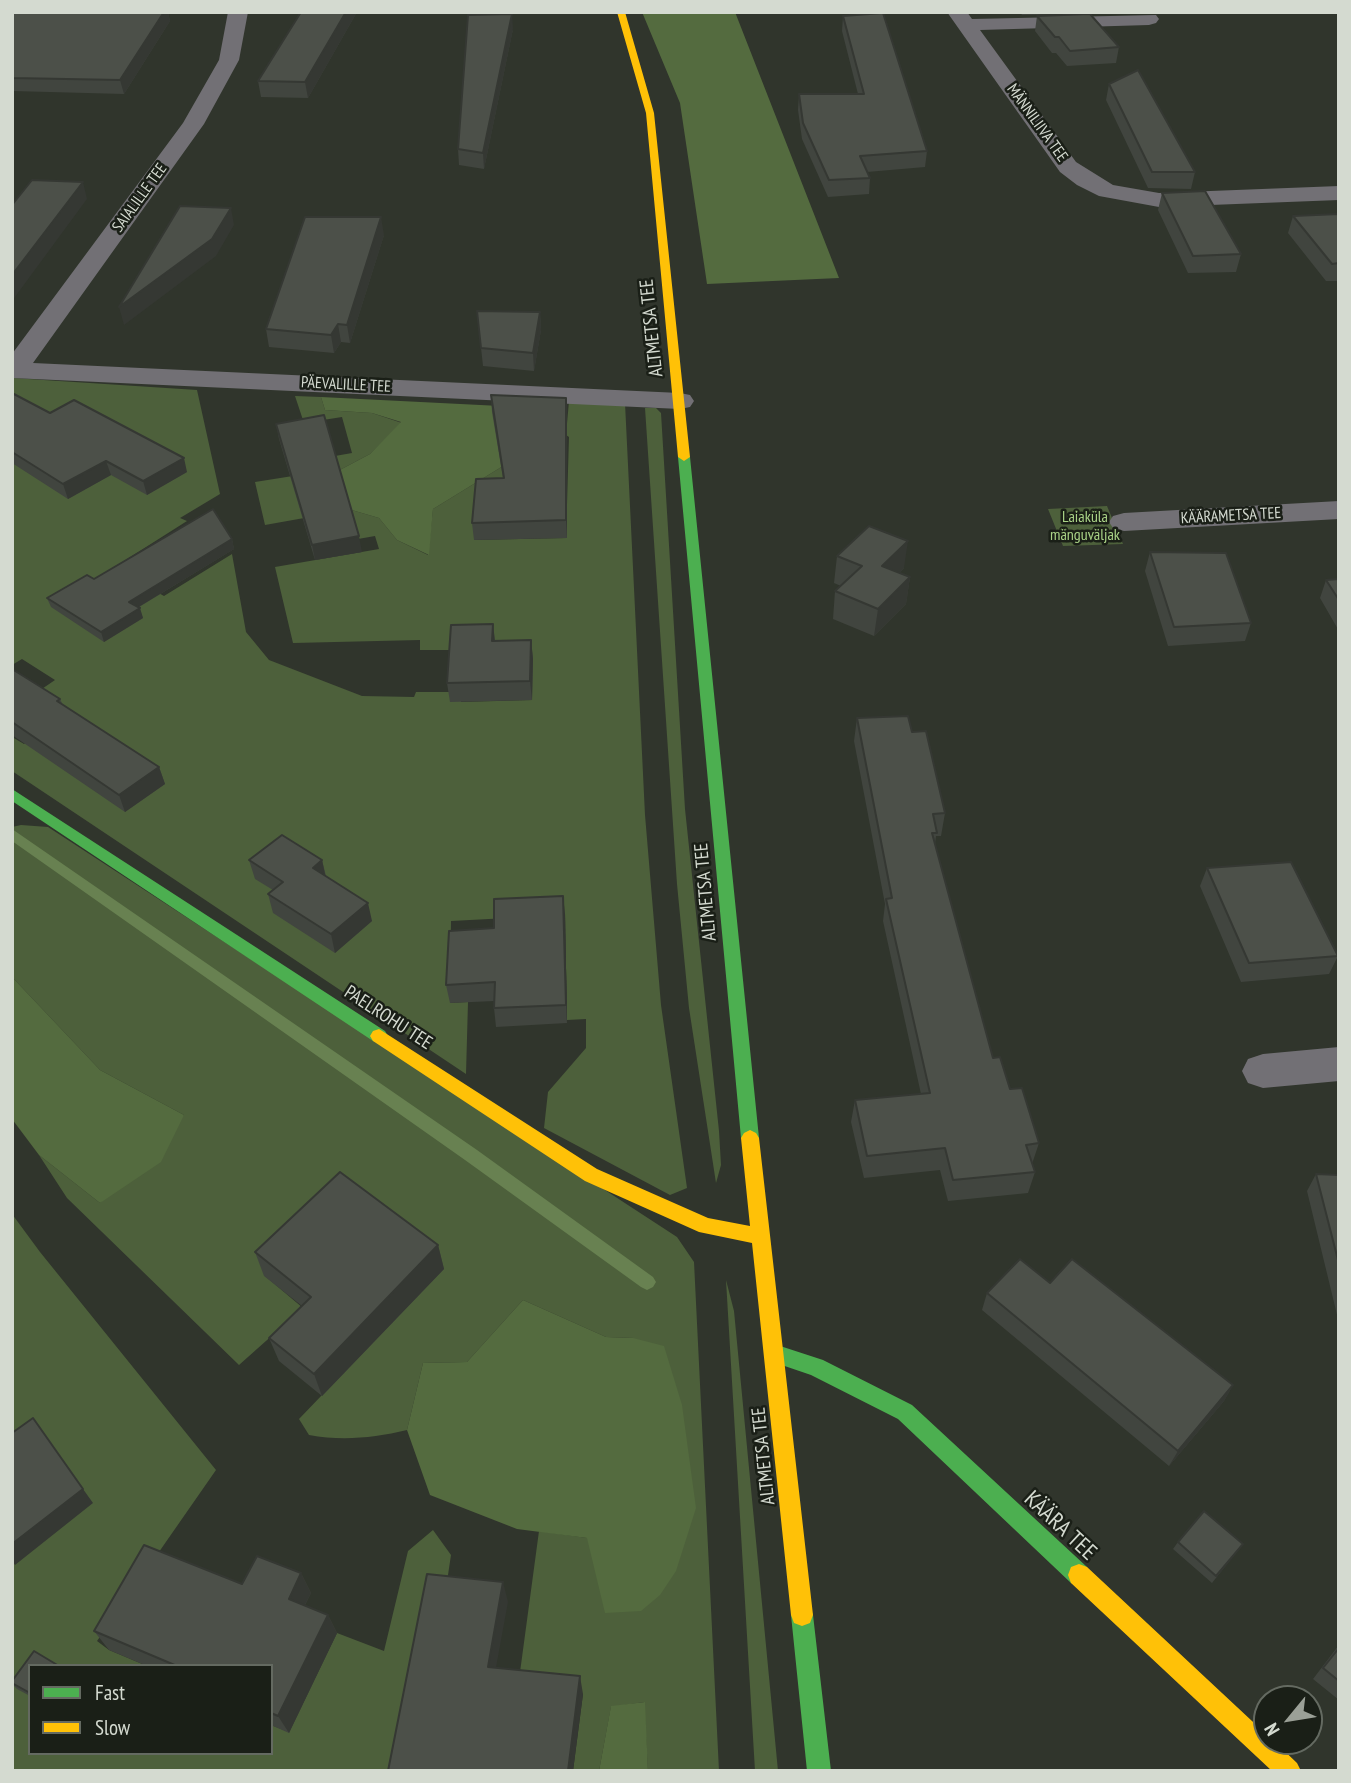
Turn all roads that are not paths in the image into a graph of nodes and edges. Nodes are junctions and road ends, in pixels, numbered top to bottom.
1 (239, 12) edge
2 (621, 12) edge
3 (961, 19) edge
4 (1149, 19) dead end
5 (1339, 193) edge
6 (13, 370) edge
7 (680, 401) junction
8 (1339, 510) edge
9 (1124, 522) dead end
10 (18, 804) edge
11 (1339, 1064) edge
12 (1263, 1071) dead end
13 (760, 1236) junction
14 (774, 1353) junction
15 (818, 1771) edge
16 (1289, 1771) edge

1 - 6 street, SAIALILLE TEE
2 - 7 street, ALTMETSA TEE
3 - 4 street, MÄNNILIIVA TEE
3 - 5 street, MÄNNILIIVA TEE
6 - 7 street, PÄEVALILLE TEE
7 - 13 street, ALTMETSA TEE
8 - 9 street, KÄÄRAMETSA TEE
10 - 13 street, PAELROHU TEE
11 - 12 street
13 - 14 street, ALTMETSA TEE
14 - 15 street, ALTMETSA TEE
14 - 16 street, KÄÄRA TEE

